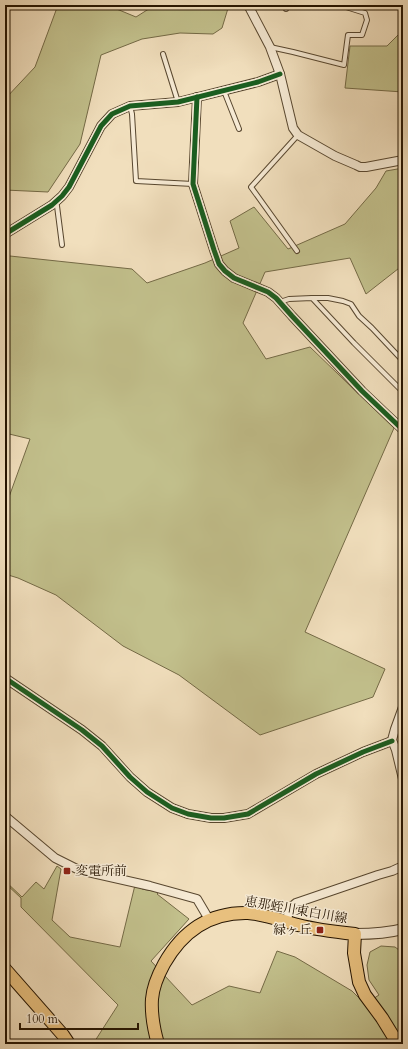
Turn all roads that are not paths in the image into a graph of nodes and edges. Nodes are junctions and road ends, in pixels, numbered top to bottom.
1 (248, 5) edge
2 (315, 5) edge
3 (346, 6) edge
4 (270, 48) junction
5 (164, 54) dead end
6 (280, 74) junction
7 (224, 91) junction
8 (197, 97) junction
9 (178, 102) junction
10 (130, 106) junction
11 (239, 129) dead end
12 (298, 135) junction
13 (403, 160) edge
14 (193, 184) junction
15 (55, 202) junction
16 (5, 234) edge
17 (62, 245) dead end
18 (297, 251) dead end
19 (312, 298) junction
20 (280, 302) junction
21 (403, 361) edge
22 (403, 392) edge
23 (403, 430) edge
24 (5, 678) edge
25 (403, 706) edge
26 (392, 741) junction
27 (403, 779) edge
28 (5, 816) edge
29 (403, 866) edge
30 (210, 920) junction
31 (286, 921) junction
32 (403, 929) edge
33 (355, 934) junction
34 (5, 969) edge
35 (69, 1044) edge
36 (158, 1044) edge
37 (398, 1044) edge

1 - 4 street
2 - 3 lane
3 - 4 lane
4 - 6 street
5 - 9 lane
6 - 7 street
6 - 12 street
7 - 8 street
7 - 11 lane
8 - 9 street
8 - 14 street
9 - 10 street
10 - 14 lane
10 - 15 street
12 - 13 street
12 - 18 lane
14 - 20 street
15 - 16 street
15 - 17 lane
19 - 20 lane
19 - 21 lane
19 - 22 lane
20 - 23 street
24 - 26 street
25 - 26 street
26 - 27 street
28 - 30 street
29 - 31 street
30 - 31 main road, 恵那蛭川東白川線
30 - 36 main road, 恵那蛭川東白川線
31 - 33 main road, 恵那蛭川東白川線
32 - 33 street
33 - 37 main road, 恵那蛭川東白川線
34 - 35 main road

